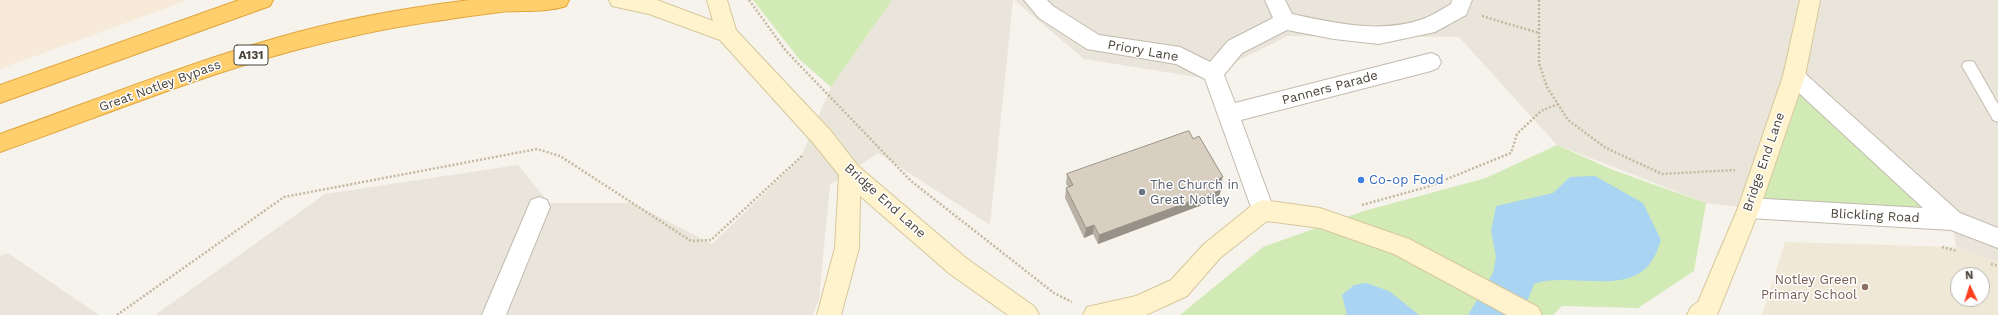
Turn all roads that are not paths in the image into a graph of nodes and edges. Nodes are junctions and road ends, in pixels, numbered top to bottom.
1 (263, 0) edge
2 (490, 0) edge
3 (559, 0) edge
4 (618, 0) edge
5 (717, 0) edge
6 (1034, 0) edge
7 (1275, 0) edge
8 (1810, 0) edge
9 (512, 3) junction
10 (1461, 5) edge
11 (1285, 21) junction
12 (727, 34) junction
13 (1431, 62) dead end
14 (1968, 66) dead end
15 (1213, 72) junction
16 (1794, 76) junction
17 (0, 94) edge
18 (1228, 114) junction
19 (1998, 116) edge
20 (0, 143) edge
21 (850, 173) junction
22 (539, 207) dead end
23 (1749, 208) junction
24 (1263, 210) junction
25 (1952, 220) junction
26 (1998, 238) edge
27 (1706, 314) edge
28 (494, 315) edge
29 (829, 315) edge
30 (1027, 315) edge
31 (1096, 315) edge
32 (1530, 315) edge

1 - 17 highway
2 - 9 highway
3 - 9 highway
4 - 12 street, Bridge End Lane
5 - 12 street, Bridge End Lane
6 - 15 street, Priory Lane
7 - 11 street
8 - 16 street, Bridge End Lane
9 - 20 highway, Great Notley Bypass / A131
10 - 11 street
11 - 15 street
12 - 21 street, Bridge End Lane
13 - 18 street, Panners Parade
14 - 19 lane
15 - 18 street
16 - 23 street, Bridge End Lane
16 - 25 street
18 - 24 street
21 - 29 street
21 - 30 street, Bridge End Lane
22 - 28 street
23 - 25 street, Blickling Road
23 - 27 street, Bridge End Lane
24 - 31 street
24 - 32 street
25 - 26 street, Blickling Road

